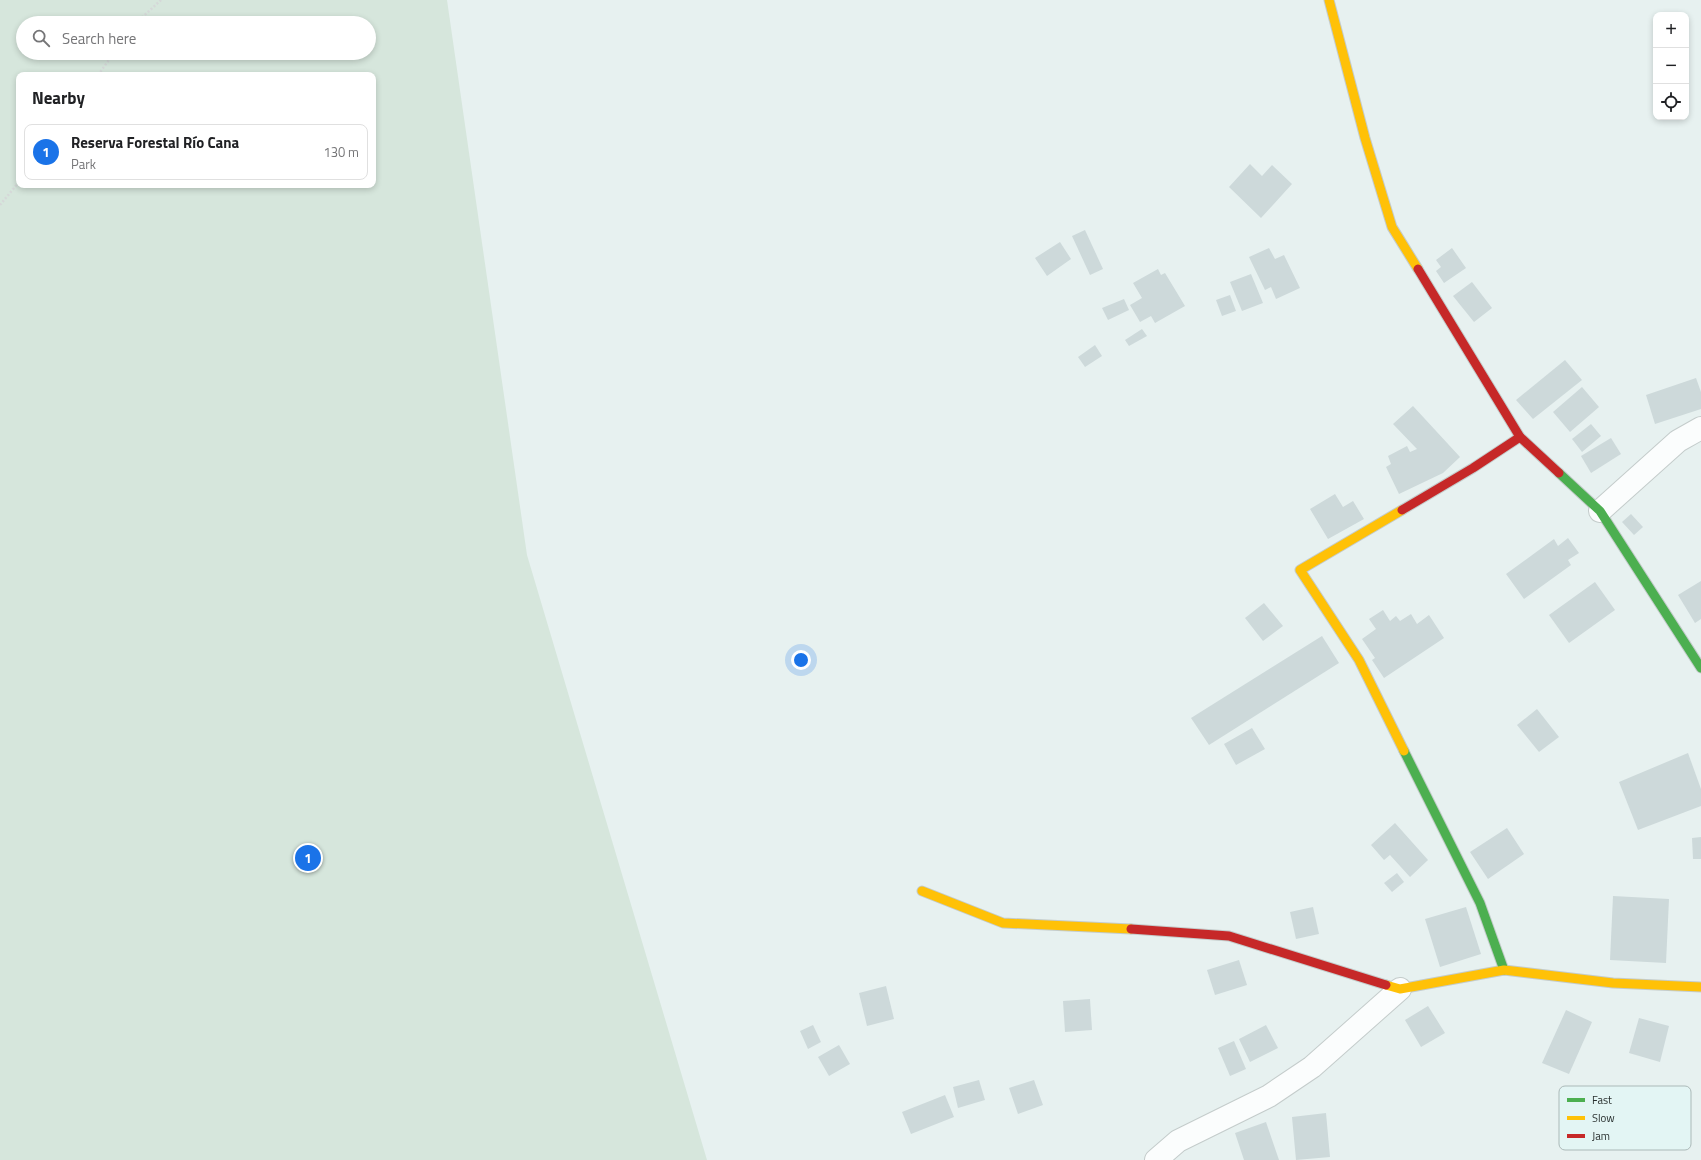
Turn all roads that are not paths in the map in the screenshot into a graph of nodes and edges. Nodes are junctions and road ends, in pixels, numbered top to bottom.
1 (1329, 0) edge
2 (1701, 428) edge
3 (1520, 438) junction
4 (1600, 511) junction
5 (1701, 668) edge
6 (922, 891) dead end
7 (1504, 970) junction
8 (1701, 987) edge
9 (1400, 989) junction
10 (1156, 1160) edge

1 - 3 street
2 - 4 street
3 - 4 street
3 - 7 street
4 - 5 street
6 - 9 street
7 - 8 street
7 - 9 street
9 - 10 street

